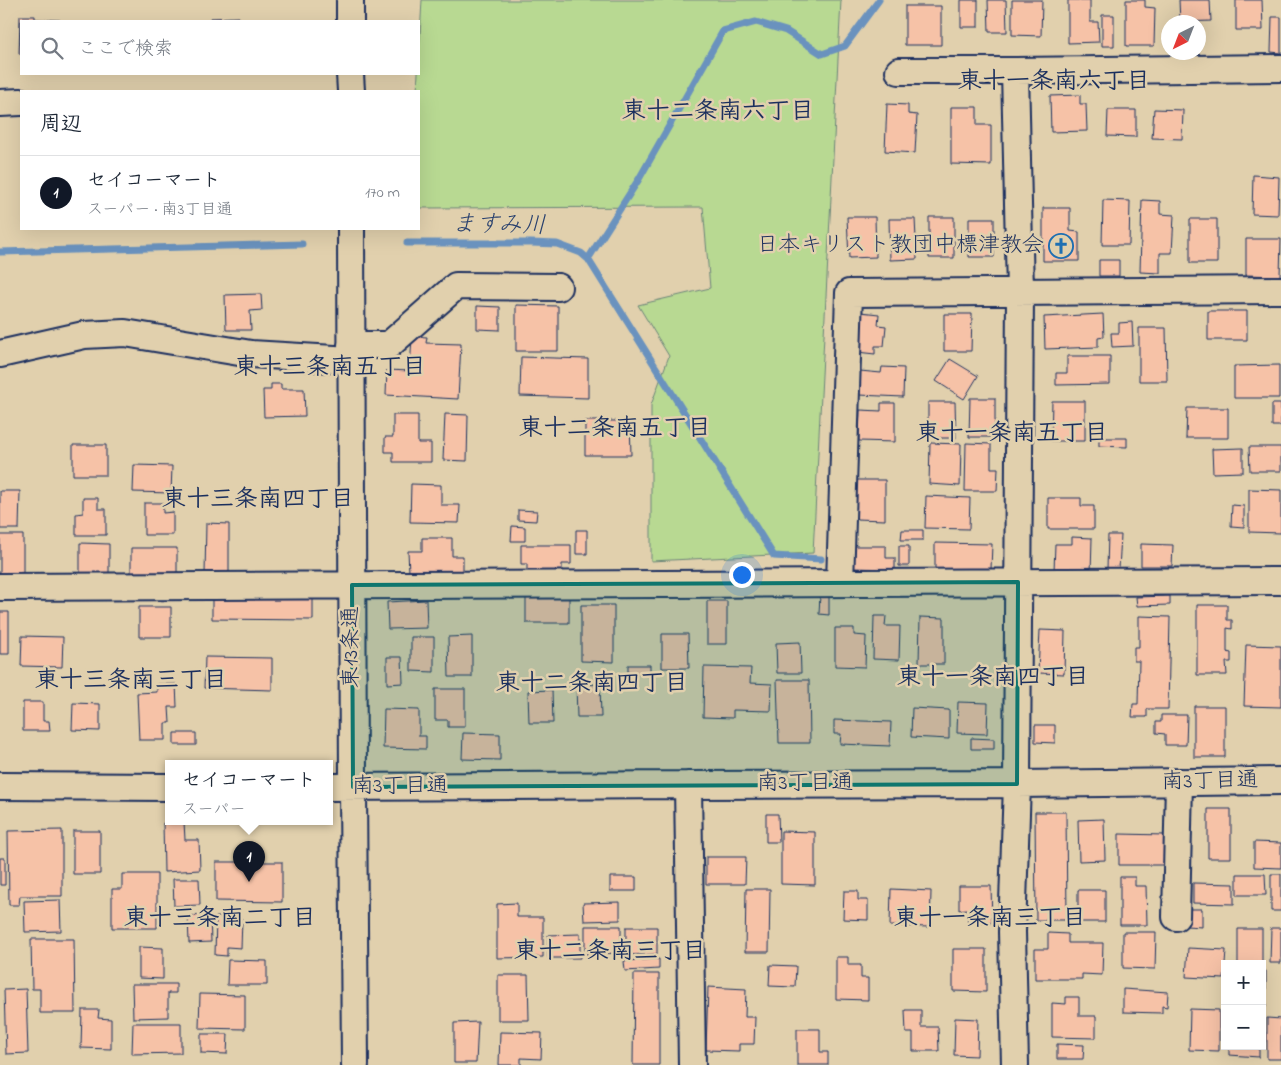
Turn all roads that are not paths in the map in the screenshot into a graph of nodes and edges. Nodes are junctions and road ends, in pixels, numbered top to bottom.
1 (350, 0) edge
2 (350, 20) edge
3 (1281, 68) edge
4 (899, 71) dead end
5 (1015, 72) junction
6 (350, 75) edge
7 (351, 90) edge
8 (0, 102) edge
9 (20, 102) edge
10 (351, 230) edge
11 (558, 287) dead end
12 (1281, 290) edge
13 (1020, 292) junction
14 (351, 352) junction
15 (0, 354) edge
16 (1281, 581) edge
17 (1018, 582) junction
18 (840, 583) junction
19 (352, 585) junction
20 (0, 587) edge
21 (1281, 781) edge
22 (1179, 782) junction
23 (688, 784) junction
24 (1017, 784) junction
25 (0, 786) edge
26 (165, 787) edge
27 (341, 787) edge
28 (1176, 918) dead end
29 (356, 1065) edge
30 (692, 1065) edge
31 (1015, 1065) edge

1 - 2 street
3 - 5 street
4 - 5 street
5 - 13 street
6 - 7 street
8 - 9 street
10 - 14 street, 東13条通
11 - 14 street
12 - 13 street
13 - 17 street
13 - 18 street
14 - 15 street
14 - 19 street, 東13条通
16 - 17 street
17 - 18 street
17 - 24 street
18 - 19 street
19 - 20 street
19 - 27 street, 東13条通
21 - 22 street, 南3丁目通
22 - 24 street, 南3丁目通
22 - 28 street
23 - 24 street, 南3丁目通
23 - 27 street, 南3丁目通
23 - 30 street
24 - 31 street
25 - 26 street
27 - 29 street, 東13条通

